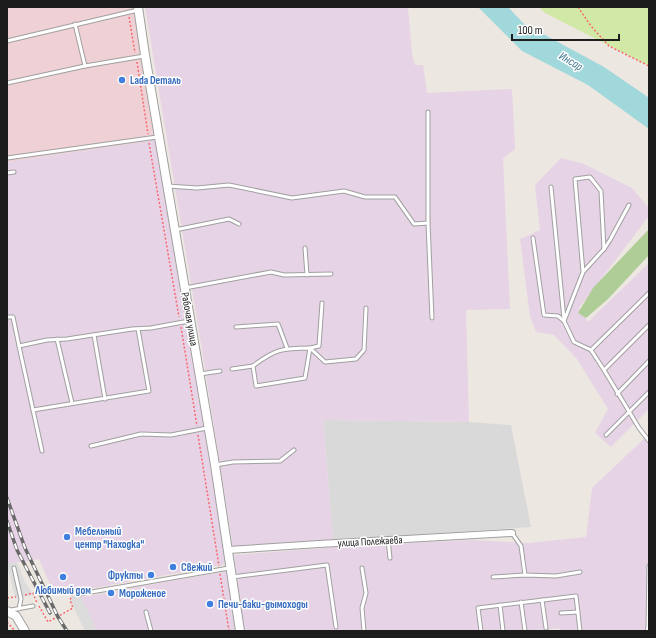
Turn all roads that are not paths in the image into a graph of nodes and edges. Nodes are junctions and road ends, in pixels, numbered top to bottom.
1 (139, 8) edge
2 (75, 24) junction
3 (7, 41) edge
4 (145, 56) junction
5 (85, 66) junction
6 (7, 83) edge
7 (428, 112) dead end
8 (159, 137) junction
9 (7, 158) edge
10 (14, 172) dead end
11 (7, 173) edge
12 (168, 186) junction
13 (551, 187) dead end
14 (629, 205) dead end
15 (428, 223) junction
16 (239, 224) dead end
17 (175, 230) junction
18 (533, 238) dead end
19 (306, 248) dead end
20 (604, 249) junction
21 (583, 272) junction
22 (331, 274) dead end
23 (307, 275) junction
24 (185, 288) junction
25 (649, 292) edge
26 (322, 303) dead end
27 (366, 308) dead end
28 (7, 317) edge
29 (432, 318) dead end
30 (191, 321) junction
31 (564, 321) junction
32 (649, 325) edge
33 (236, 327) dead end
34 (138, 329) junction
35 (94, 334) junction
36 (58, 339) junction
37 (19, 346) junction
38 (286, 348) junction
39 (310, 348) junction
40 (591, 350) junction
41 (649, 361) edge
42 (252, 366) junction
43 (232, 369) dead end
44 (604, 370) junction
45 (220, 371) dead end
46 (200, 374) junction
47 (649, 392) edge
48 (617, 394) junction
49 (106, 398) junction
50 (72, 403) junction
51 (33, 410) junction
52 (629, 413) junction
53 (209, 428) junction
54 (606, 435) dead end
55 (649, 441) edge
56 (91, 446) dead end
57 (294, 450) dead end
58 (42, 451) dead end
59 (215, 465) junction
60 (512, 533) joint
61 (388, 540) junction
62 (228, 550) junction
63 (390, 558) dead end
64 (649, 566) edge
65 (230, 567) junction
66 (14, 568) dead end
67 (362, 568) dead end
68 (580, 572) dead end
69 (525, 575) junction
70 (232, 577) junction
71 (493, 577) dead end
72 (80, 594) road end
73 (542, 600) junction
74 (521, 602) junction
75 (500, 605) junction
76 (33, 606) dead end
77 (18, 609) junction
78 (7, 610) edge
79 (146, 612) dead end
80 (578, 612) junction
81 (561, 613) dead end
82 (336, 627) dead end
83 (546, 628) dead end
84 (25, 631) edge
85 (151, 631) edge
86 (240, 631) edge
87 (364, 631) edge
88 (481, 631) edge
89 (503, 631) edge
90 (525, 631) edge
91 (580, 631) edge
92 (647, 631) edge

1 - 2 lane
1 - 4 street, Рабочая улица
2 - 3 lane
2 - 5 lane
4 - 5 lane
4 - 8 street, Рабочая улица
5 - 6 lane
7 - 15 lane
8 - 9 lane
8 - 12 street, Рабочая улица
10 - 11 lane
12 - 15 lane
12 - 17 street, Рабочая улица
13 - 31 lane
14 - 20 lane
15 - 29 lane
16 - 17 lane
17 - 24 street, Рабочая улица
18 - 31 lane
19 - 23 lane
20 - 21 lane
20 - 21 lane
21 - 31 lane
22 - 23 lane
23 - 24 lane
24 - 30 street, Рабочая улица
25 - 40 lane
26 - 39 lane
27 - 39 lane
28 - 37 lane
30 - 34 lane
30 - 46 street, Рабочая улица
31 - 40 lane
32 - 44 lane
33 - 38 lane
34 - 35 lane
34 - 49 lane
35 - 36 lane
35 - 49 lane
36 - 37 lane
36 - 50 lane
37 - 51 lane
38 - 39 lane
38 - 42 lane
39 - 42 lane
40 - 44 lane
41 - 48 lane
42 - 43 lane
44 - 48 lane
45 - 46 lane
46 - 53 street, Рабочая улица
47 - 52 lane
48 - 52 lane
49 - 50 lane
50 - 51 lane
51 - 58 lane
52 - 54 lane
52 - 55 lane
53 - 56 lane
53 - 59 street, Рабочая улица
57 - 59 lane
59 - 62 street, Рабочая улица
60 - 61 street, улица Полежаева
60 - 69 lane
61 - 62 street, улица Полежаева
61 - 63 lane
62 - 65 street, Рабочая улица
64 - 92 lane
65 - 70 street, Рабочая улица
65 - 72 lane
66 - 77 lane
67 - 87 lane
68 - 69 lane
69 - 71 lane
70 - 82 lane
70 - 86 street, Рабочая улица
73 - 74 lane
73 - 80 lane
73 - 83 lane
74 - 75 lane
74 - 90 lane
75 - 88 lane
75 - 89 lane
76 - 77 lane
77 - 78 lane
78 - 84 street
79 - 85 lane
80 - 81 lane
80 - 91 lane

